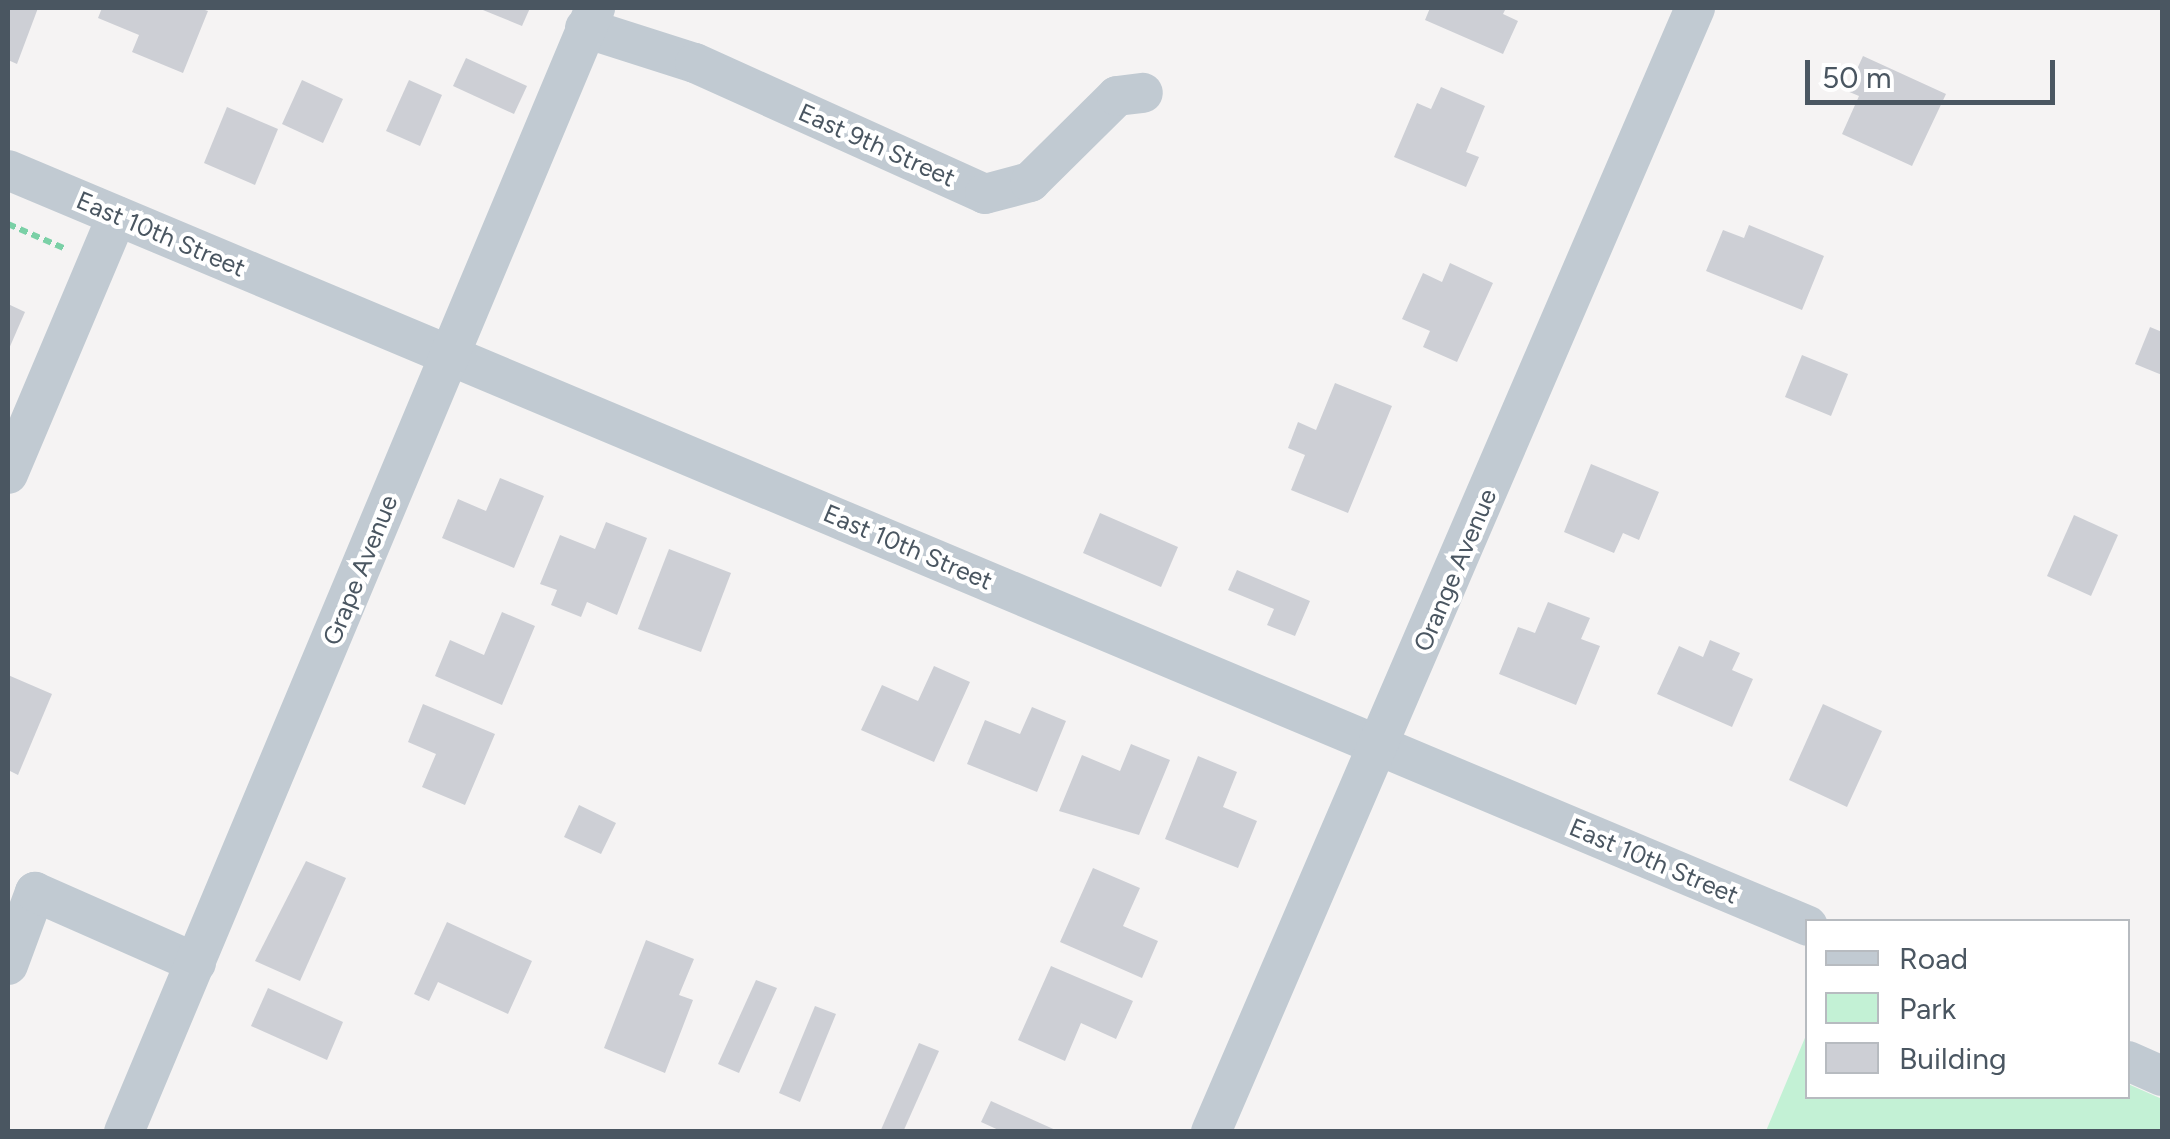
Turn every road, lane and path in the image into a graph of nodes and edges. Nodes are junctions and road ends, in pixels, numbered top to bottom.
1 (1695, 8) edge
2 (590, 18) edge
3 (1144, 93) dead end
4 (8, 170) edge
5 (117, 216) junction
6 (8, 224) edge
7 (97, 263) junction
8 (447, 354) junction
9 (8, 474) edge
10 (1379, 745) junction
11 (1805, 925) edge
12 (196, 963) junction
13 (8, 965) edge
14 (2130, 1062) edge
15 (2162, 1076) edge
16 (124, 1132) edge
17 (1211, 1132) edge

1 - 10 street, Orange Avenue
2 - 3 street, East 9th Street
2 - 8 street, Grape Avenue
4 - 5 street, East 10th Street
5 - 7 street
5 - 8 street, East 10th Street
6 - 7 path
7 - 9 street
8 - 10 street, East 10th Street
8 - 12 street, Grape Avenue
10 - 11 street, East 10th Street
10 - 17 street, Orange Avenue
12 - 13 street
12 - 16 street, Grape Avenue
14 - 15 street

